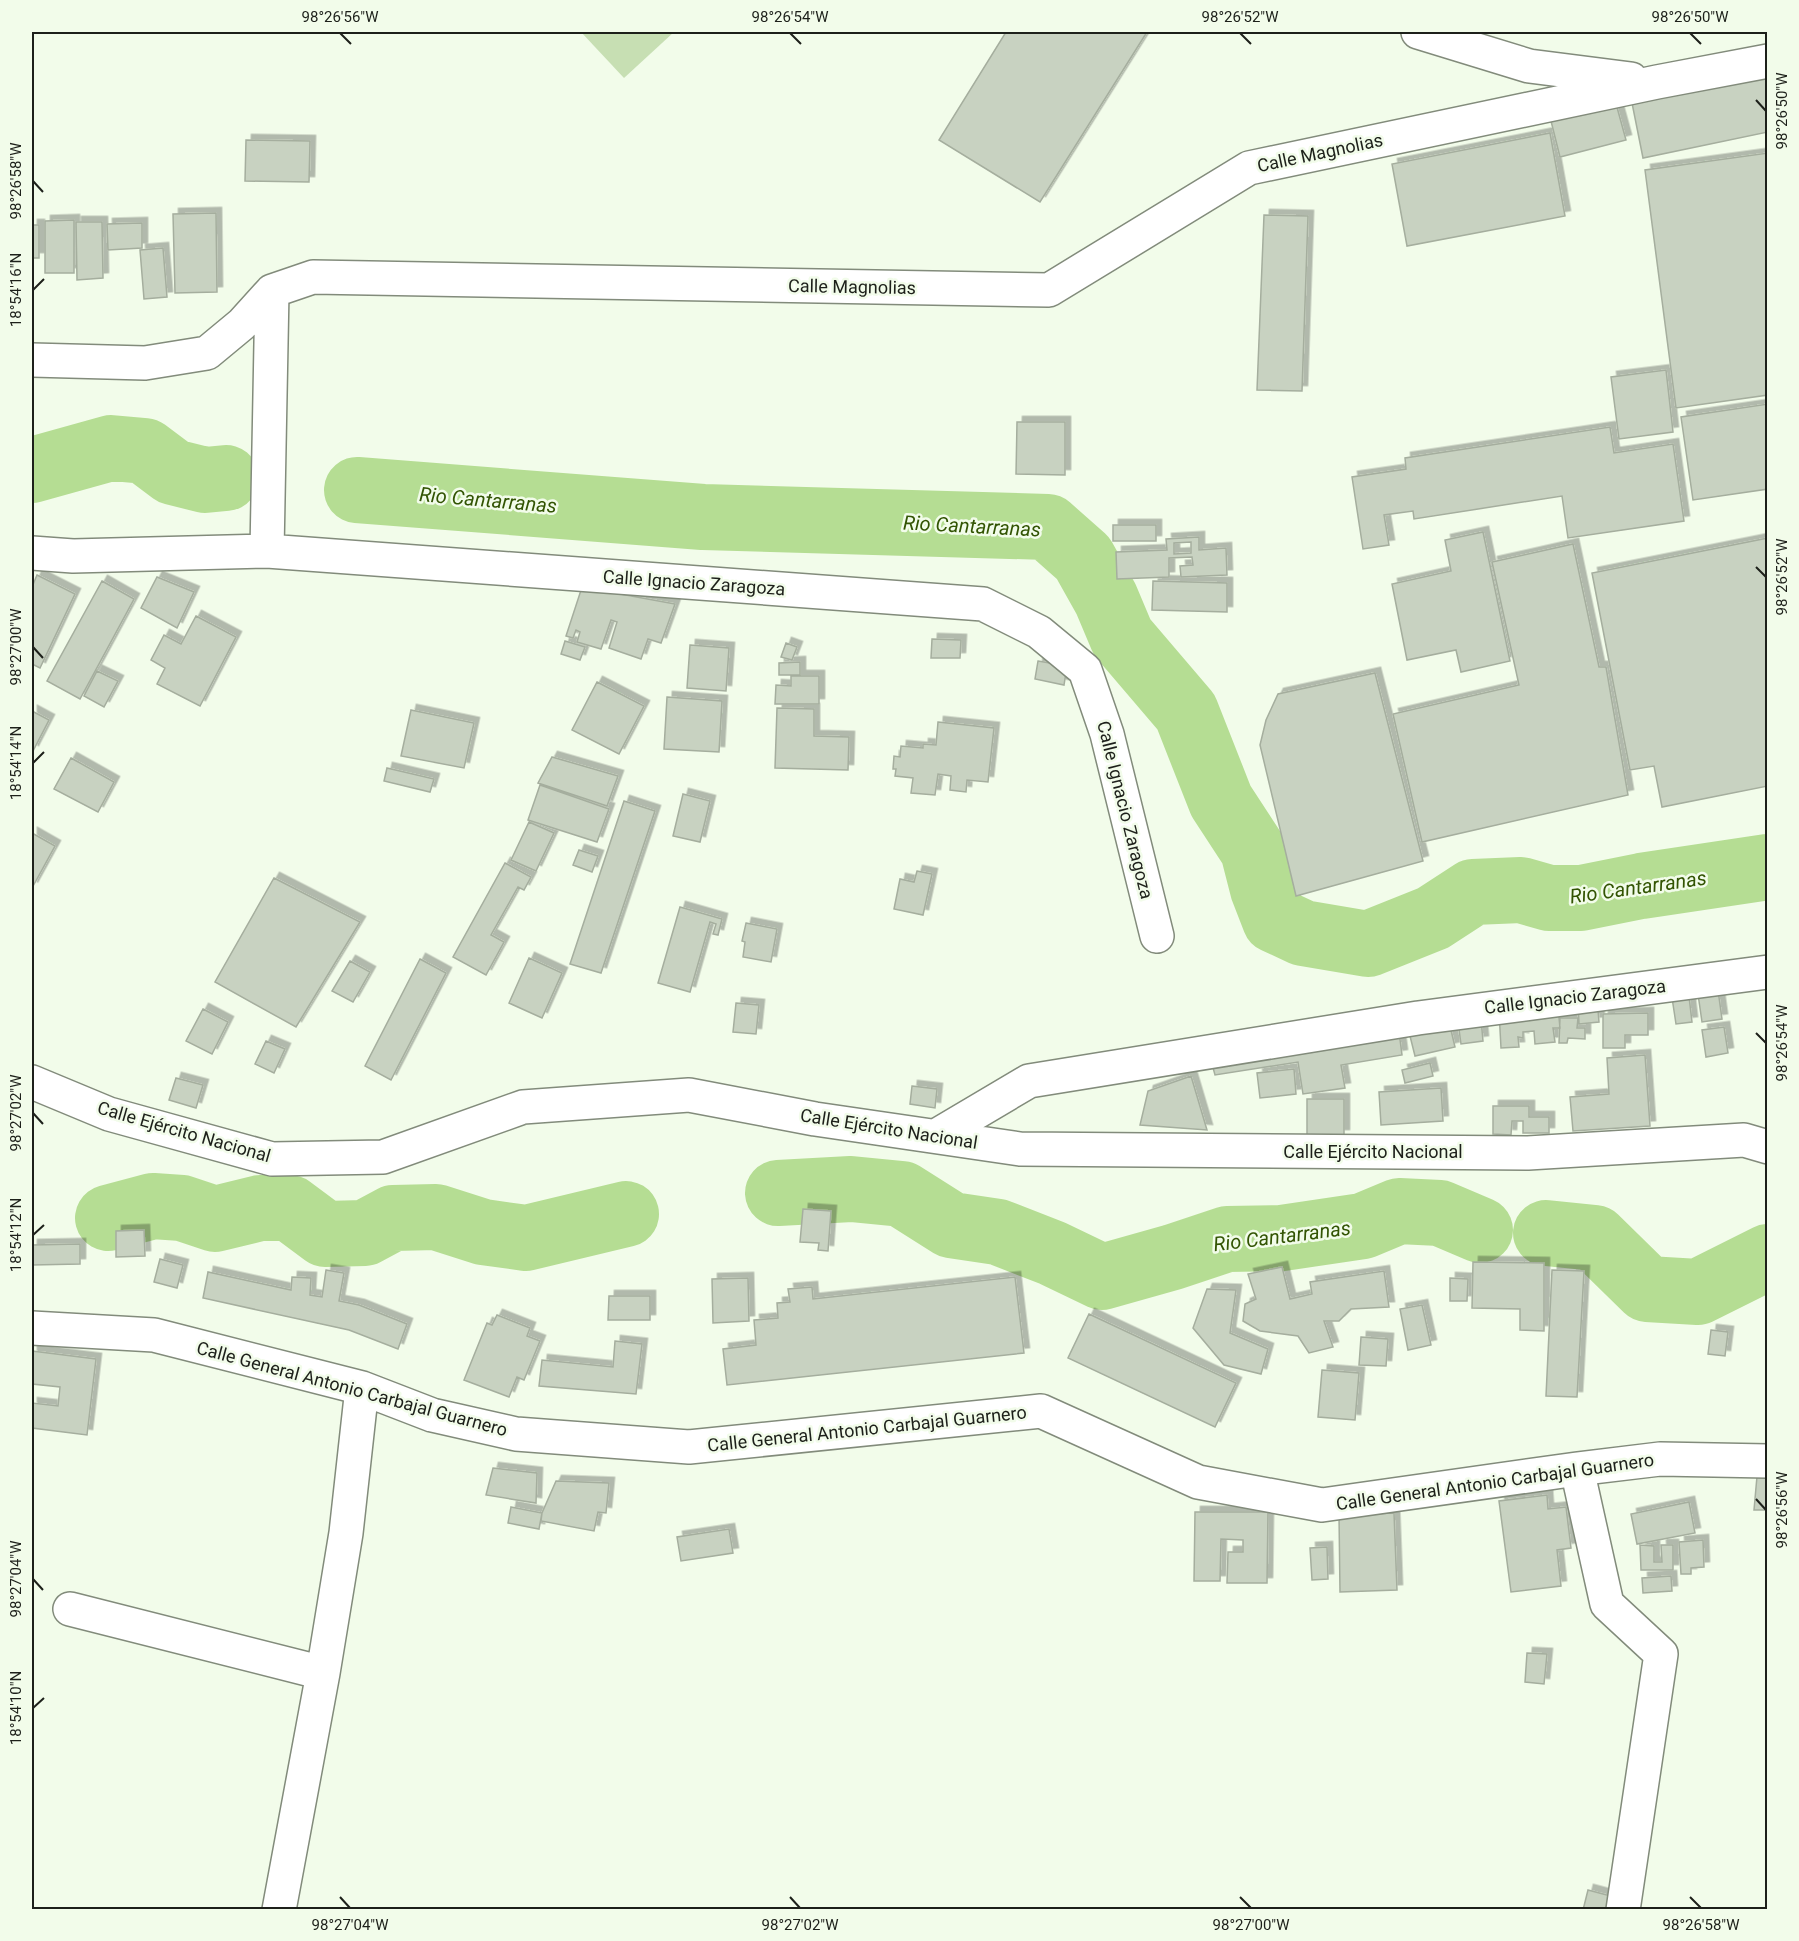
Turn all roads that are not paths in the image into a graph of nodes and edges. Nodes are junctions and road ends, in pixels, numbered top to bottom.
1 (1418, 32) edge
2 (1767, 61) edge
3 (1657, 82) junction
4 (272, 291) junction
5 (32, 360) edge
6 (267, 551) junction
7 (32, 553) edge
8 (1157, 936) dead end
9 (1767, 972) edge
10 (32, 1082) edge
11 (936, 1136) junction
12 (1767, 1147) edge
13 (32, 1328) edge
14 (362, 1388) junction
15 (1767, 1461) edge
16 (1577, 1469) junction
17 (70, 1609) dead end
18 (323, 1673) junction
19 (279, 1910) edge
20 (1623, 1910) edge

1 - 3 street
2 - 3 street, Calle Magnolias
3 - 4 street, Calle Magnolias
4 - 5 street, Calle Magnolias
4 - 6 street
6 - 7 street, Calle Ignacio Zaragoza
6 - 8 street, Calle Ignacio Zaragoza
9 - 11 street, Calle Ignacio Zaragoza
10 - 11 street, Calle Ejército Nacional
11 - 12 street, Calle Ejército Nacional
13 - 14 street, Calle General Antonio Carbajal Guarnero
14 - 16 street, Calle General Antonio Carbajal Guarnero
14 - 18 street
15 - 16 street, Calle General Antonio Carbajal Guarnero
16 - 20 street
17 - 18 street
18 - 19 street

